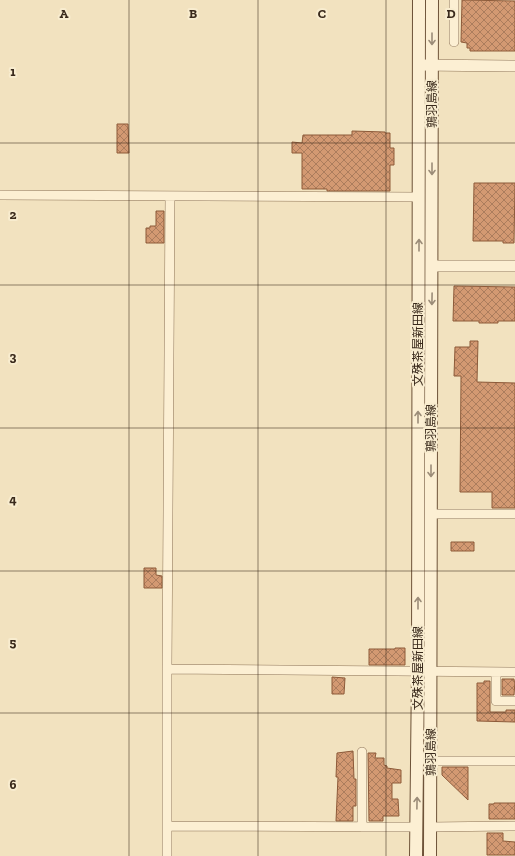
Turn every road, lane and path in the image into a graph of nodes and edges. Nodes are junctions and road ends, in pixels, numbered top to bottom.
1 (419, 0) edge
2 (432, 0) edge
3 (454, 0) edge
4 (454, 42) dead end
5 (419, 65) junction
6 (432, 66) junction
7 (515, 66) edge
8 (0, 195) edge
9 (170, 196) junction
10 (419, 196) junction
11 (432, 266) junction
12 (515, 266) edge
13 (430, 514) junction
14 (515, 514) edge
15 (167, 669) junction
16 (418, 671) junction
17 (431, 671) junction
18 (496, 672) junction
19 (515, 672) edge
20 (515, 701) edge
21 (362, 752) dead end
22 (430, 761) junction
23 (515, 761) edge
24 (168, 826) junction
25 (515, 826) edge
26 (362, 827) junction
27 (416, 827) junction
28 (430, 827) junction
29 (167, 856) edge
30 (416, 856) edge
31 (430, 856) edge

1 - 5 main road, 文殊茶屋新田線
2 -> 6 main road, 鶉羽島線
3 - 4 street
5 - 6 street
5 - 10 main road, 文殊茶屋新田線
6 - 7 street
6 -> 11 main road, 鶉羽島線
8 - 9 street
9 - 10 street
9 - 15 street
16 -> 10 main road, 文殊茶屋新田線
11 - 12 street
11 -> 13 main road, 鶉羽島線
13 - 14 street
13 - 17 main road, 鶉羽島線
15 - 16 street
15 - 24 street
16 - 17 street
27 -> 16 main road, 文殊茶屋新田線
17 - 18 street
17 - 22 main road, 鶉羽島線
18 - 19 street
18 - 20 street
21 - 26 street
22 - 23 street
22 - 28 main road, 鶉羽島線
24 - 26 street
24 - 29 street
25 - 28 street
26 - 27 street
27 - 30 main road, 文殊茶屋新田線
28 - 31 main road, 鶉羽島線

